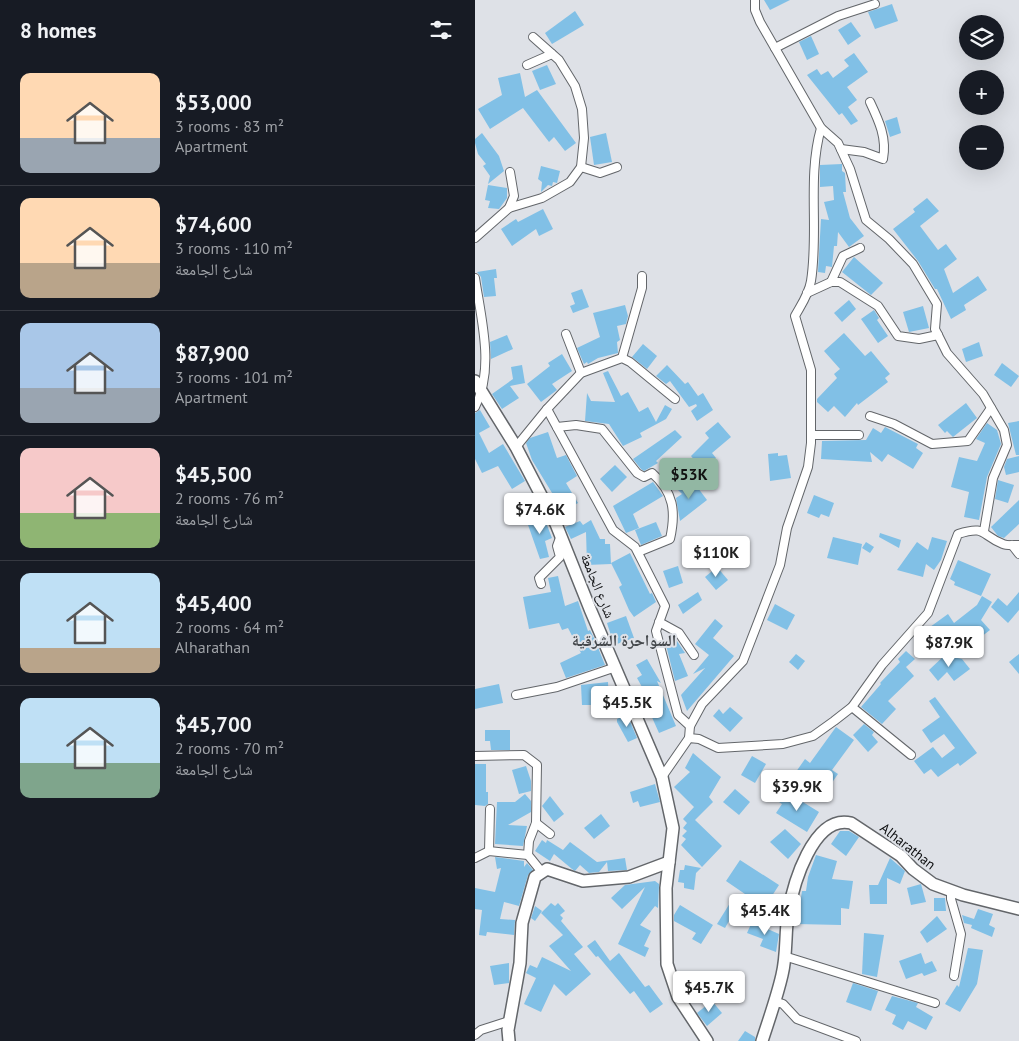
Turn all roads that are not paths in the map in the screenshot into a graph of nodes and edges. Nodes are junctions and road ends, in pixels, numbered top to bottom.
1 (755, 0) edge
2 (875, 4) dead end
3 (533, 37) dead end
4 (775, 48) junction
5 (552, 54) junction
6 (527, 65) dead end
7 (870, 102) dead end
8 (821, 128) junction
9 (841, 149) junction
10 (581, 167) junction
11 (617, 167) dead end
12 (510, 172) dead end
13 (509, 208) junction
14 (475, 238) edge
15 (860, 248) dead end
16 (642, 276) dead end
17 (475, 278) edge
18 (831, 282) junction
19 (807, 293) junction
20 (566, 334) dead end
21 (938, 335) junction
22 (622, 358) junction
23 (581, 373) junction
24 (475, 381) edge
25 (483, 391) junction
26 (675, 399) dead end
27 (475, 407) edge
28 (991, 408) junction
29 (547, 409) junction
30 (870, 416) dead end
31 (557, 426) junction
32 (811, 434) junction
33 (859, 434) dead end
34 (516, 447) junction
35 (984, 531) junction
36 (561, 535) junction
37 (1015, 545) edge
38 (639, 552) junction
39 (1019, 554) edge
40 (541, 584) dead end
41 (659, 622) junction
42 (693, 655) dead end
43 (616, 667) junction
44 (516, 695) dead end
45 (852, 707) junction
46 (689, 726) junction
47 (689, 738) junction
48 (911, 755) dead end
49 (475, 756) edge
50 (662, 777) junction
51 (490, 809) dead end
52 (536, 823) junction
53 (550, 834) dead end
54 (489, 851) junction
55 (528, 854) junction
56 (475, 858) edge
57 (669, 862) junction
58 (541, 871) junction
59 (951, 891) junction
60 (1019, 908) edge
61 (784, 956) junction
62 (954, 976) dead end
63 (774, 1001) junction
64 (935, 1003) dead end
65 (509, 1021) junction
66 (475, 1035) edge
67 (509, 1041) edge
68 (707, 1041) edge
69 (762, 1041) edge
70 (856, 1041) edge

1 - 4 street
2 - 4 street
3 - 5 street
4 - 8 street
5 - 6 street
5 - 10 street
7 - 9 street
8 - 9 street
8 - 19 street
9 - 21 street
10 - 11 street
10 - 13 street
12 - 13 street
13 - 14 street
15 - 18 street
16 - 22 street
17 - 25 street
18 - 19 street
18 - 21 street
19 - 32 street
20 - 23 street
21 - 28 street
22 - 23 street
22 - 26 street
23 - 29 street
24 - 25 street, شارع الجامعة
25 - 27 street
25 - 34 street, شارع الجامعة
28 - 30 street
28 - 35 street
29 - 31 street
29 - 34 street
31 - 38 street
31 - 38 street
32 - 33 street
32 - 46 street
34 - 36 street, شارع الجامعة
35 - 37 street
35 - 45 street
36 - 40 street
36 - 43 street, شارع الجامعة
37 - 39 street
38 - 41 street
41 - 42 street
41 - 46 street
43 - 44 street
43 - 50 street, شارع الجامعة
45 - 47 street
45 - 48 street
46 - 47 street
47 - 50 street
49 - 52 street
50 - 57 street, شارع الجامعة
51 - 54 street
52 - 53 street
52 - 55 street
54 - 55 street
54 - 56 street
55 - 58 street
57 - 58 street
57 - 68 street, شارع الجامعة
58 - 65 street
59 - 60 street, Alharathan
59 - 61 street, Alharathan
59 - 62 street
61 - 63 street, Alharathan
61 - 64 street
63 - 69 street, Alharathan
63 - 70 street
65 - 66 street
65 - 67 street

